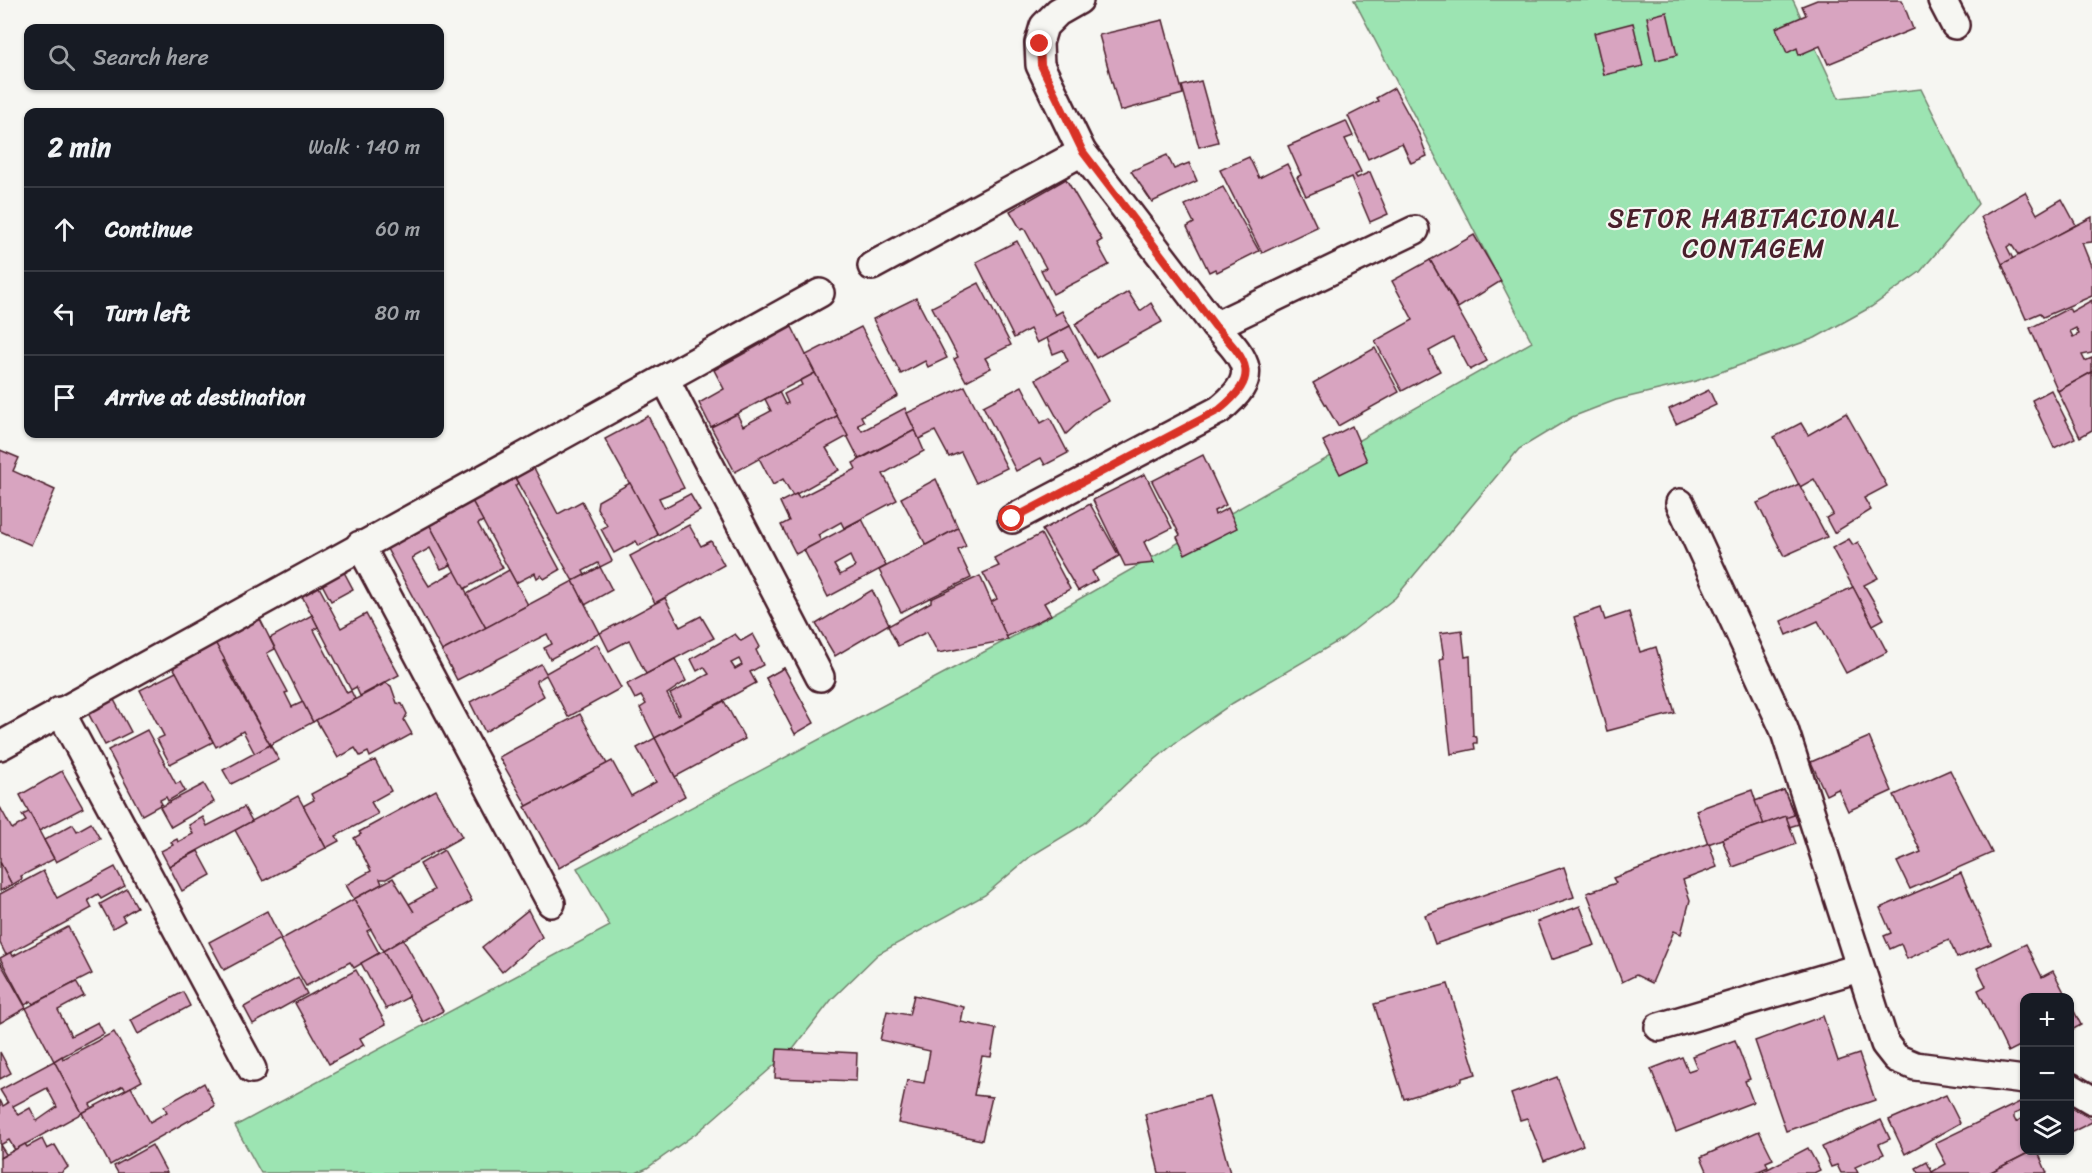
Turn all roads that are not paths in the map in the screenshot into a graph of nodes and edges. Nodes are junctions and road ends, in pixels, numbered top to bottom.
1 (1079, 0) edge
2 (1942, 0) edge
3 (1955, 25) dead end
4 (1083, 152) junction
5 (1415, 230) dead end
6 (872, 266) dead end
7 (820, 293) dead end
8 (1215, 326) junction
9 (665, 379) junction
10 (1680, 503) dead end
11 (1012, 519) dead end
12 (360, 545) junction
13 (820, 677) dead end
14 (60, 711) junction
15 (0, 746) edge
16 (551, 903) dead end
17 (1859, 968) junction
18 (1659, 1027) dead end
19 (252, 1069) dead end
20 (2020, 1079) edge
21 (2074, 1089) edge
22 (2092, 1100) edge

1 - 4 street
2 - 3 street
4 - 6 street
4 - 8 street
5 - 8 street
7 - 9 street
8 - 11 street
9 - 12 street
9 - 13 street
10 - 17 street
12 - 14 street
12 - 16 street
14 - 15 street
14 - 19 street
17 - 18 street
17 - 20 street
21 - 22 street

